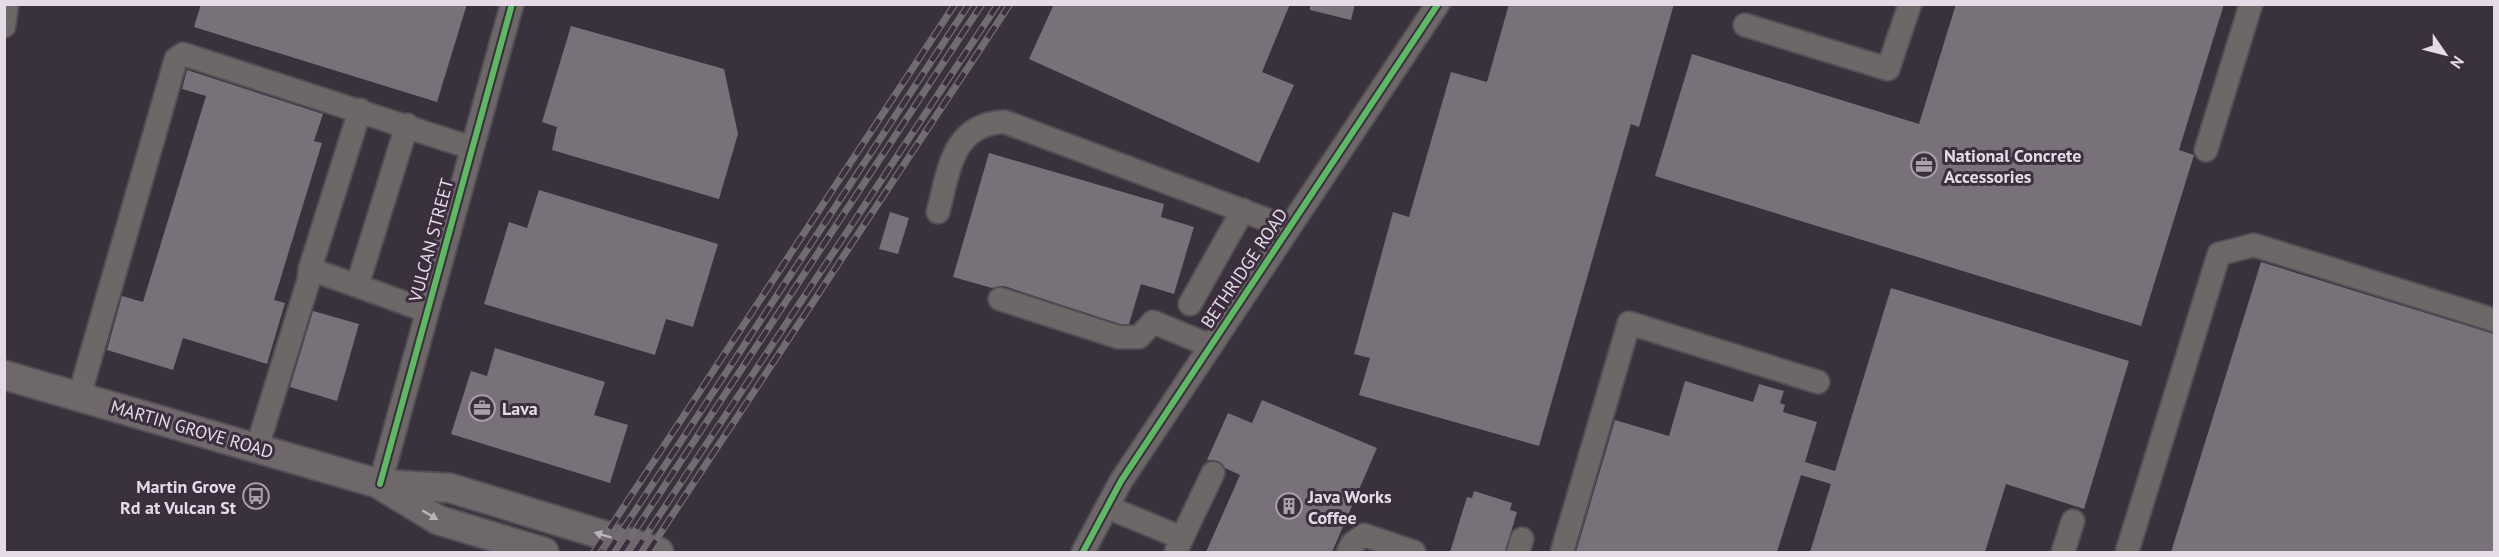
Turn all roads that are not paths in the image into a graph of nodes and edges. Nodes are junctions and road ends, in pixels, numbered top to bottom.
1 (7, 4) edge
2 (512, 4) edge
3 (1438, 4) edge
4 (1910, 4) edge
5 (2251, 4) edge
6 (1745, 24) dead end
7 (4, 26) edge
8 (360, 110) junction
9 (407, 125) junction
10 (472, 148) junction
11 (2206, 150) dead end
12 (1243, 210) junction
13 (938, 212) dead end
14 (1289, 228) junction
15 (310, 269) junction
16 (355, 285) junction
17 (1000, 299) dead end
18 (1191, 304) dead end
19 (427, 311) junction
20 (2494, 320) edge
21 (1211, 346) junction
22 (4, 375) edge
23 (1818, 382) dead end
24 (80, 397) junction
25 (257, 448) junction
26 (1213, 473) dead end
27 (380, 484) junction
28 (1107, 507) junction
29 (2073, 520) dead end
30 (1179, 545) edge
31 (544, 552) edge
32 (659, 552) edge
33 (1083, 552) edge
34 (1348, 552) edge
35 (1414, 552) edge
36 (1562, 552) edge
37 (2063, 552) edge
38 (2127, 552) edge

1 - 7 street
2 - 10 street, VULCAN STREET
3 - 14 street, BETHRIDGE ROAD
4 - 6 street
5 - 11 street
8 - 9 street
8 - 15 street
8 - 24 street
9 - 10 street
9 - 16 street
10 - 19 street, VULCAN STREET
12 - 13 street
12 - 14 street
12 - 18 street
14 - 21 street, BETHRIDGE ROAD
15 - 16 street
15 - 25 street
16 - 19 street
17 - 21 street
19 - 27 street, VULCAN STREET
20 - 38 street
21 - 28 street, BETHRIDGE ROAD
22 - 24 main road, MARTIN GROVE ROAD
23 - 36 street
24 - 25 main road, MARTIN GROVE ROAD
25 - 27 main road, MARTIN GROVE ROAD
26 - 30 street
27 -> 31 main road, MARTIN GROVE ROAD
32 -> 27 main road, MARTIN GROVE ROAD
28 - 30 street
28 - 33 street, BETHRIDGE ROAD
29 - 37 street
34 - 35 street

